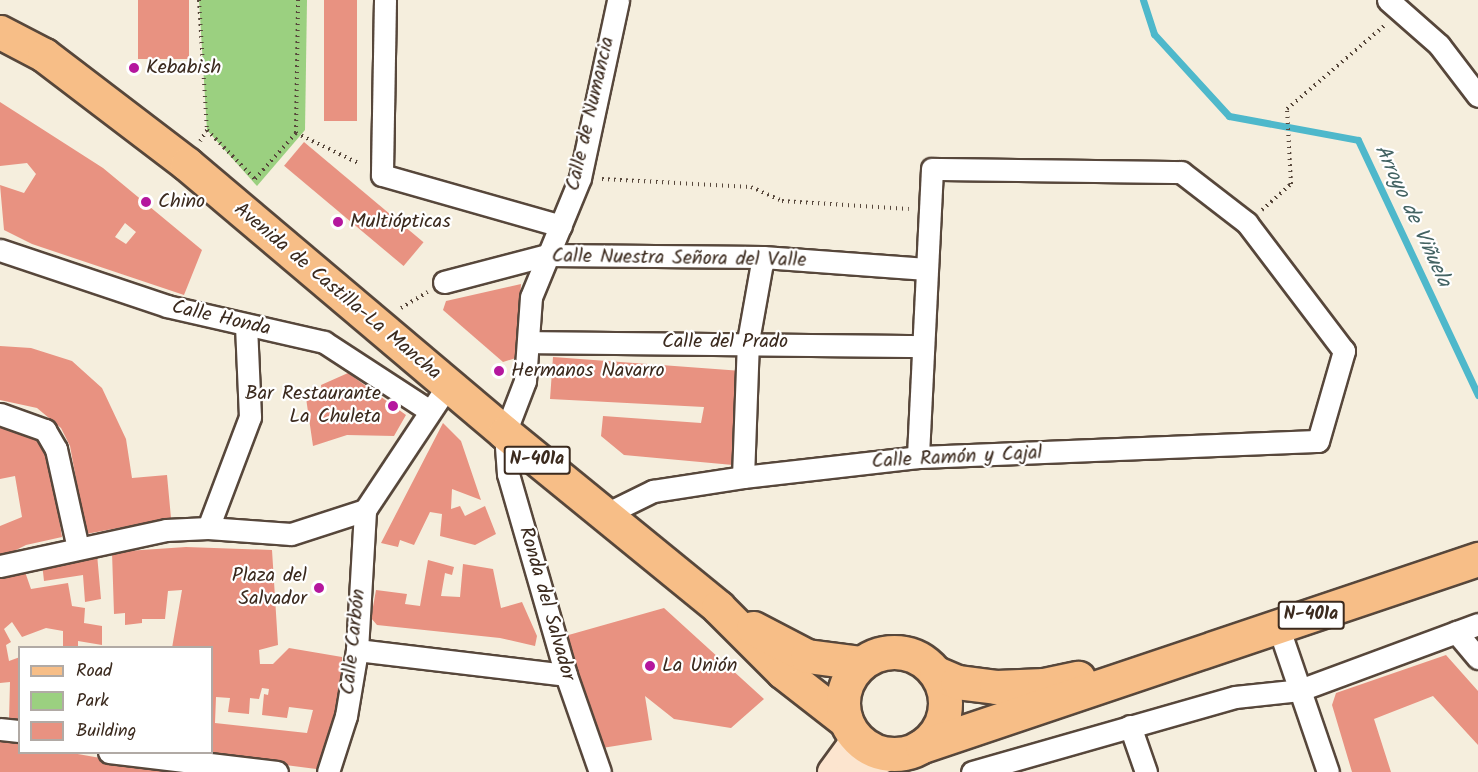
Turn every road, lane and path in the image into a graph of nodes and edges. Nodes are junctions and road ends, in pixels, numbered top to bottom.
1 (199, 0) edge
2 (298, 0) edge
3 (385, 0) edge
4 (618, 0) edge
5 (1394, 6) edge
6 (0, 32) edge
7 (1478, 96) edge
8 (207, 130) junction
9 (296, 133) junction
10 (187, 164) junction
11 (382, 175) junction
12 (580, 178) junction
13 (930, 211) junction
14 (1247, 223) junction
15 (561, 226) junction
16 (0, 250) edge
17 (546, 255) junction
18 (763, 257) junction
19 (927, 269) junction
20 (444, 282) joint
21 (374, 324) junction
22 (246, 326) junction
23 (748, 341) junction
24 (528, 342) junction
25 (922, 346) junction
26 (450, 400) junction
27 (0, 414) edge
28 (505, 433) junction
29 (918, 457) junction
30 (743, 477) junction
31 (365, 510) junction
32 (603, 515) junction
33 (208, 528) junction
34 (78, 548) junction
35 (1478, 559) edge
36 (0, 566) edge
37 (718, 608) junction
38 (1478, 624) edge
39 (1278, 626) junction
40 (1456, 632) junction
41 (357, 650) junction
42 (1478, 658) edge
43 (860, 663) junction
44 (1144, 670) junction
45 (936, 673) junction
46 (566, 675) junction
47 (1300, 690) junction
48 (1130, 726) junction
49 (850, 728) junction
50 (0, 729) edge
51 (18, 731) edge
52 (908, 750) junction
53 (118, 754) edge
54 (277, 772) edge
55 (328, 772) edge
56 (600, 772) edge
57 (832, 772) edge
58 (851, 772) edge
59 (972, 772) edge
60 (1146, 772) edge
61 (1328, 772) edge

1 - 8 path
2 - 9 path
3 - 11 street
4 - 12 street, Calle de Numancia
5 - 7 street
5 - 14 path
6 - 10 main road, Avenida de Castilla-La Mancha / N-401a
8 - 9 path
8 - 10 path
9 - 11 path
10 - 21 main road, Avenida de Castilla-La Mancha / N-401a
11 - 15 street
12 - 13 path
12 - 15 street, Calle de Numancia
13 - 14 street
13 - 19 street
14 - 29 street, Calle Ramón y Cajal
15 - 17 street, Calle de Numancia
16 - 22 street, Calle Honda
17 - 18 street, Calle Nuestra Señora del Valle
17 - 20 street, Calle Nuestra Señora del Valle
17 - 24 street, Calle de Numancia
18 - 19 street, Calle Nuestra Señora del Valle
18 - 23 street
19 - 25 street
20 - 21 path
21 - 26 main road, Avenida de Castilla-La Mancha / N-401a
22 - 26 street, Calle Honda
22 - 33 street
23 - 24 street, Calle del Prado
23 - 25 street, Calle del Prado
23 - 30 street
24 - 28 street, Calle de Numancia
25 - 29 street
26 - 28 main road, N-401a
26 - 31 street
27 - 34 street
28 - 32 main road, N-401a
28 - 46 street, Ronda del Salvador
29 - 30 street, Calle Ramón y Cajal
30 - 32 street, Calle Ramón y Cajal
31 - 33 street
31 - 41 street, Calle Carbón
32 - 37 main road, N-401a
33 - 34 street
34 - 36 street
35 - 39 main road, N-401a
37 - 43 main road, N-401a
37 - 49 main road, N-401a
38 - 40 street
39 - 44 main road, N-401a
39 - 47 street
40 - 42 street
40 - 47 street
41 - 46 street
41 - 55 street, Calle Carbón
43 - 45 main road, N-401a
43 - 49 main road
44 - 45 main road, N-401a
44 - 52 main road, N-401a
45 - 52 main road
46 - 56 street, Ronda del Salvador
47 - 48 street
47 - 61 street
48 - 59 street
48 - 60 street
49 - 52 main road, N-401a
49 - 57 street
50 - 51 street
52 - 58 street
53 - 54 street

